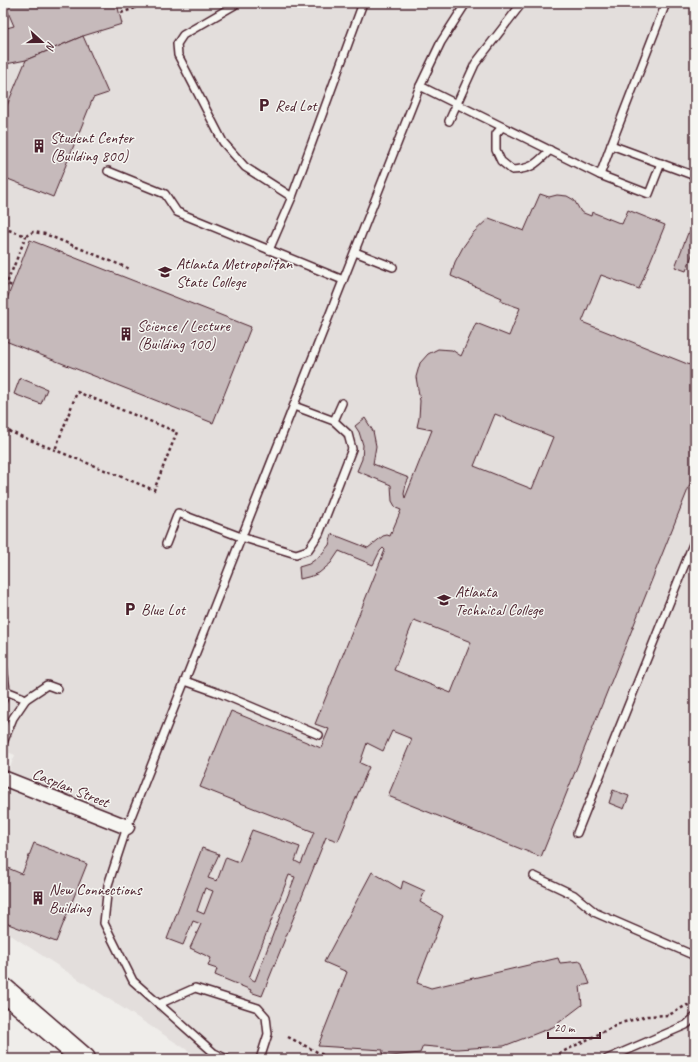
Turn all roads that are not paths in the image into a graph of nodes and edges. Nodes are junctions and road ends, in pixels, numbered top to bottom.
1 (237, 3) edge
2 (363, 3) edge
3 (466, 3) edge
4 (522, 3) edge
5 (666, 3) edge
6 (420, 86) junction
7 (456, 104) junction
8 (449, 121) dead end
9 (502, 127) junction
10 (611, 145) junction
11 (550, 150) junction
12 (661, 164) junction
13 (108, 171) dead end
14 (600, 175) junction
15 (695, 176) edge
16 (292, 197) junction
17 (269, 250) junction
18 (354, 252) junction
19 (394, 267) dead end
20 (343, 280) junction
21 (342, 403) dead end
22 (294, 406) junction
23 (334, 421) junction
24 (241, 537) junction
25 (695, 539) edge
26 (166, 544) dead end
27 (4, 666) edge
28 (185, 681) junction
29 (58, 689) dead end
30 (6, 691) junction
31 (26, 699) junction
32 (3, 700) edge
33 (319, 735) dead end
34 (3, 743) edge
35 (3, 778) edge
36 (127, 827) junction
37 (577, 833) dead end
38 (534, 876) dead end
39 (695, 956) edge
40 (3, 989) edge
41 (159, 1004) junction
42 (695, 1017) edge
43 (84, 1059) edge
44 (227, 1059) edge
45 (260, 1059) edge
46 (608, 1059) edge

1 - 16 lane
2 - 16 lane
3 - 6 lane
4 - 7 lane
5 - 10 lane
6 - 7 lane
6 - 18 lane
7 - 8 lane
7 - 9 lane
9 - 11 lane
9 - 11 lane
10 - 12 lane
10 - 14 lane
11 - 14 lane
12 - 14 lane
12 - 15 lane
13 - 17 lane
16 - 17 lane
17 - 20 lane
18 - 19 lane
18 - 20 lane
20 - 22 lane
21 - 23 lane
22 - 23 lane
22 - 24 lane
23 - 24 lane
24 - 26 lane
24 - 28 lane
25 - 37 lane
27 - 30 lane
28 - 33 lane
28 - 36 lane
29 - 31 lane
30 - 31 lane
30 - 32 lane
31 - 34 lane
35 - 36 street, Casplan Street
36 - 41 lane
38 - 39 lane
40 - 43 highway
41 - 44 lane
41 - 45 lane
42 - 46 lane

